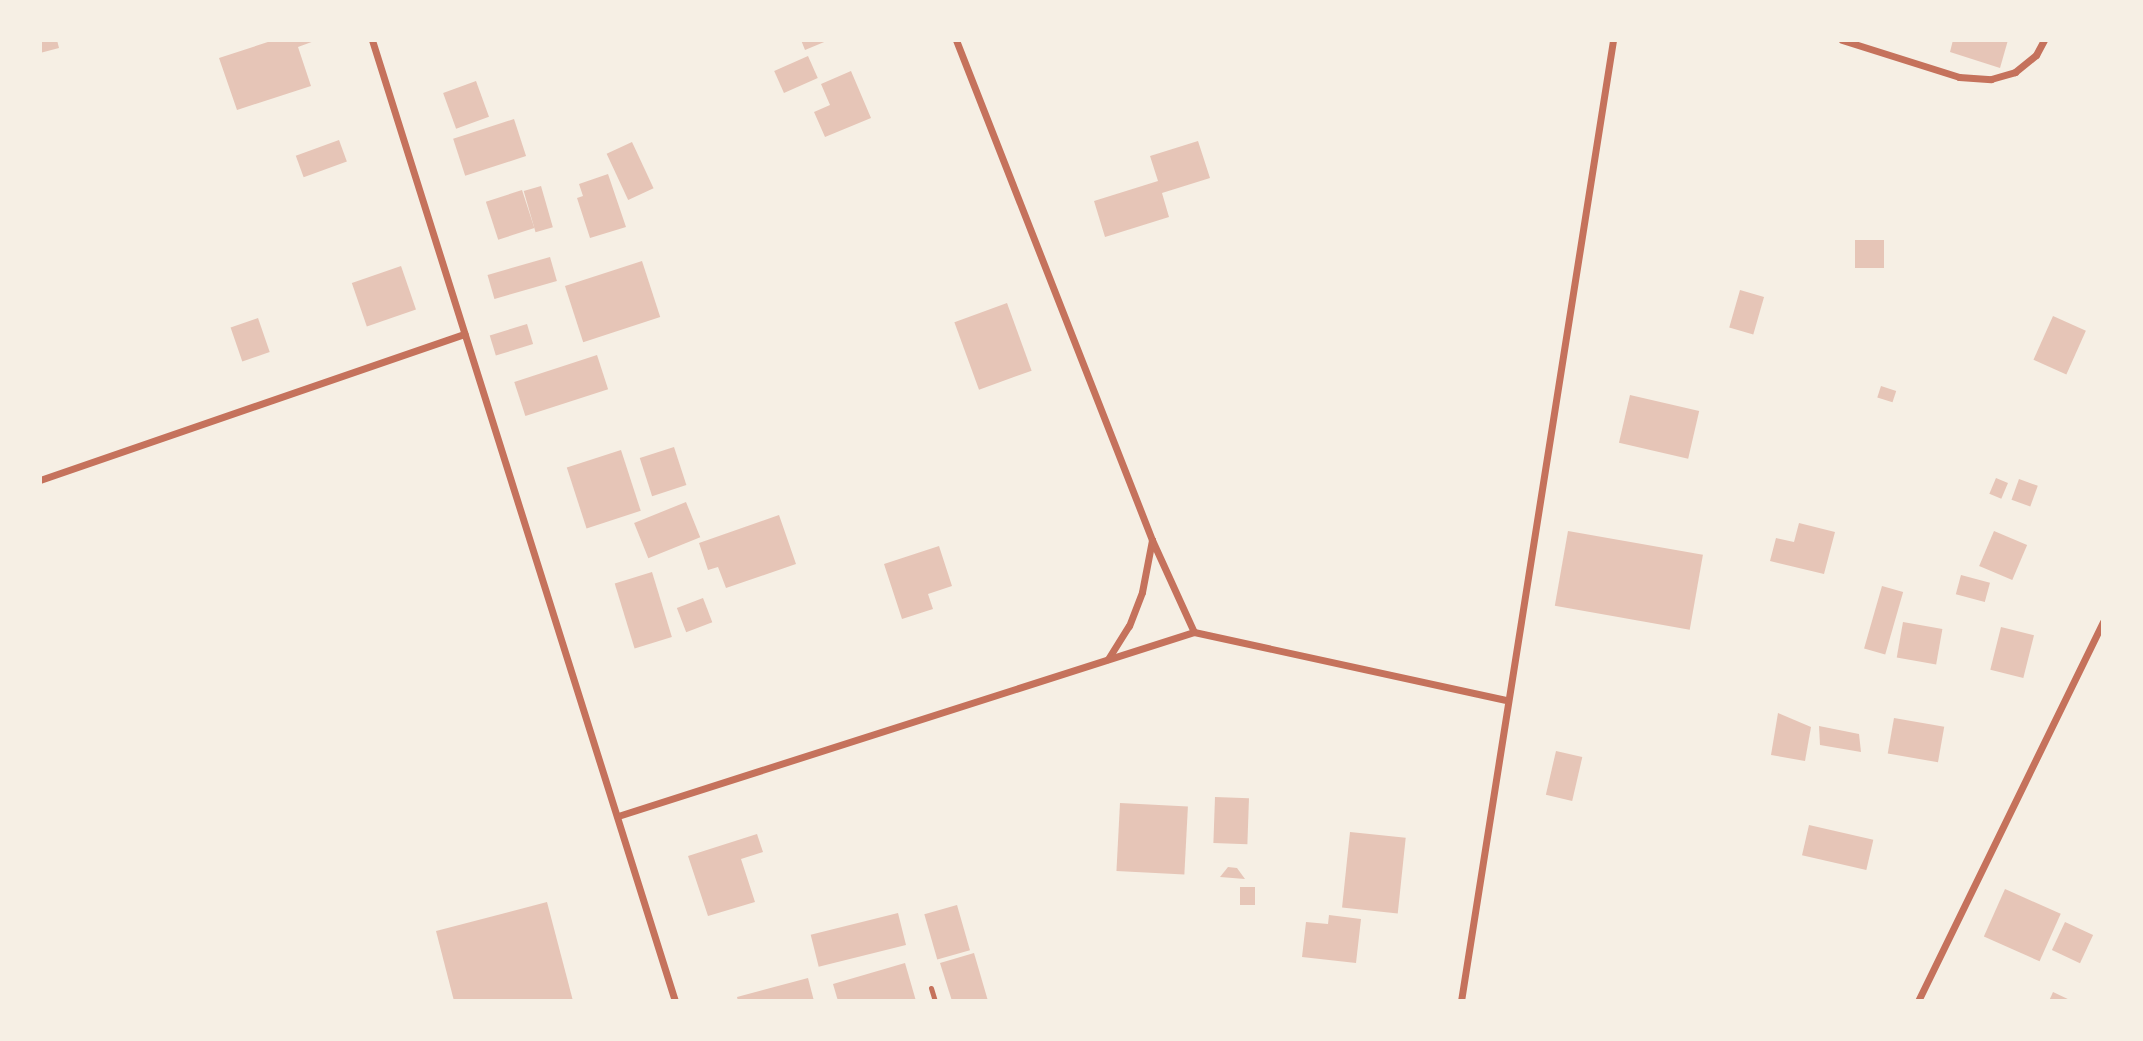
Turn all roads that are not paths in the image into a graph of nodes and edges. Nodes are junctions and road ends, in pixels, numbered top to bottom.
1 (372, 40) edge
2 (956, 40) edge
3 (1613, 40) edge
4 (1842, 40) edge
5 (2043, 40) edge
6 (465, 334) junction
7 (40, 480) edge
8 (1152, 540) junction
9 (2103, 622) edge
10 (1194, 632) junction
11 (1108, 659) junction
12 (1505, 700) junction
13 (618, 816) junction
14 (932, 988) dead end
15 (675, 1001) edge
16 (935, 1001) edge
17 (1461, 1001) edge
18 (1919, 1001) edge

1 - 6 street
2 - 8 street
3 - 12 street
4 - 5 street
6 - 7 street
6 - 13 street
8 - 10 street
8 - 11 street
9 - 18 street
10 - 11 street
10 - 12 street
11 - 13 street
12 - 17 street
13 - 15 street
14 - 16 lane

